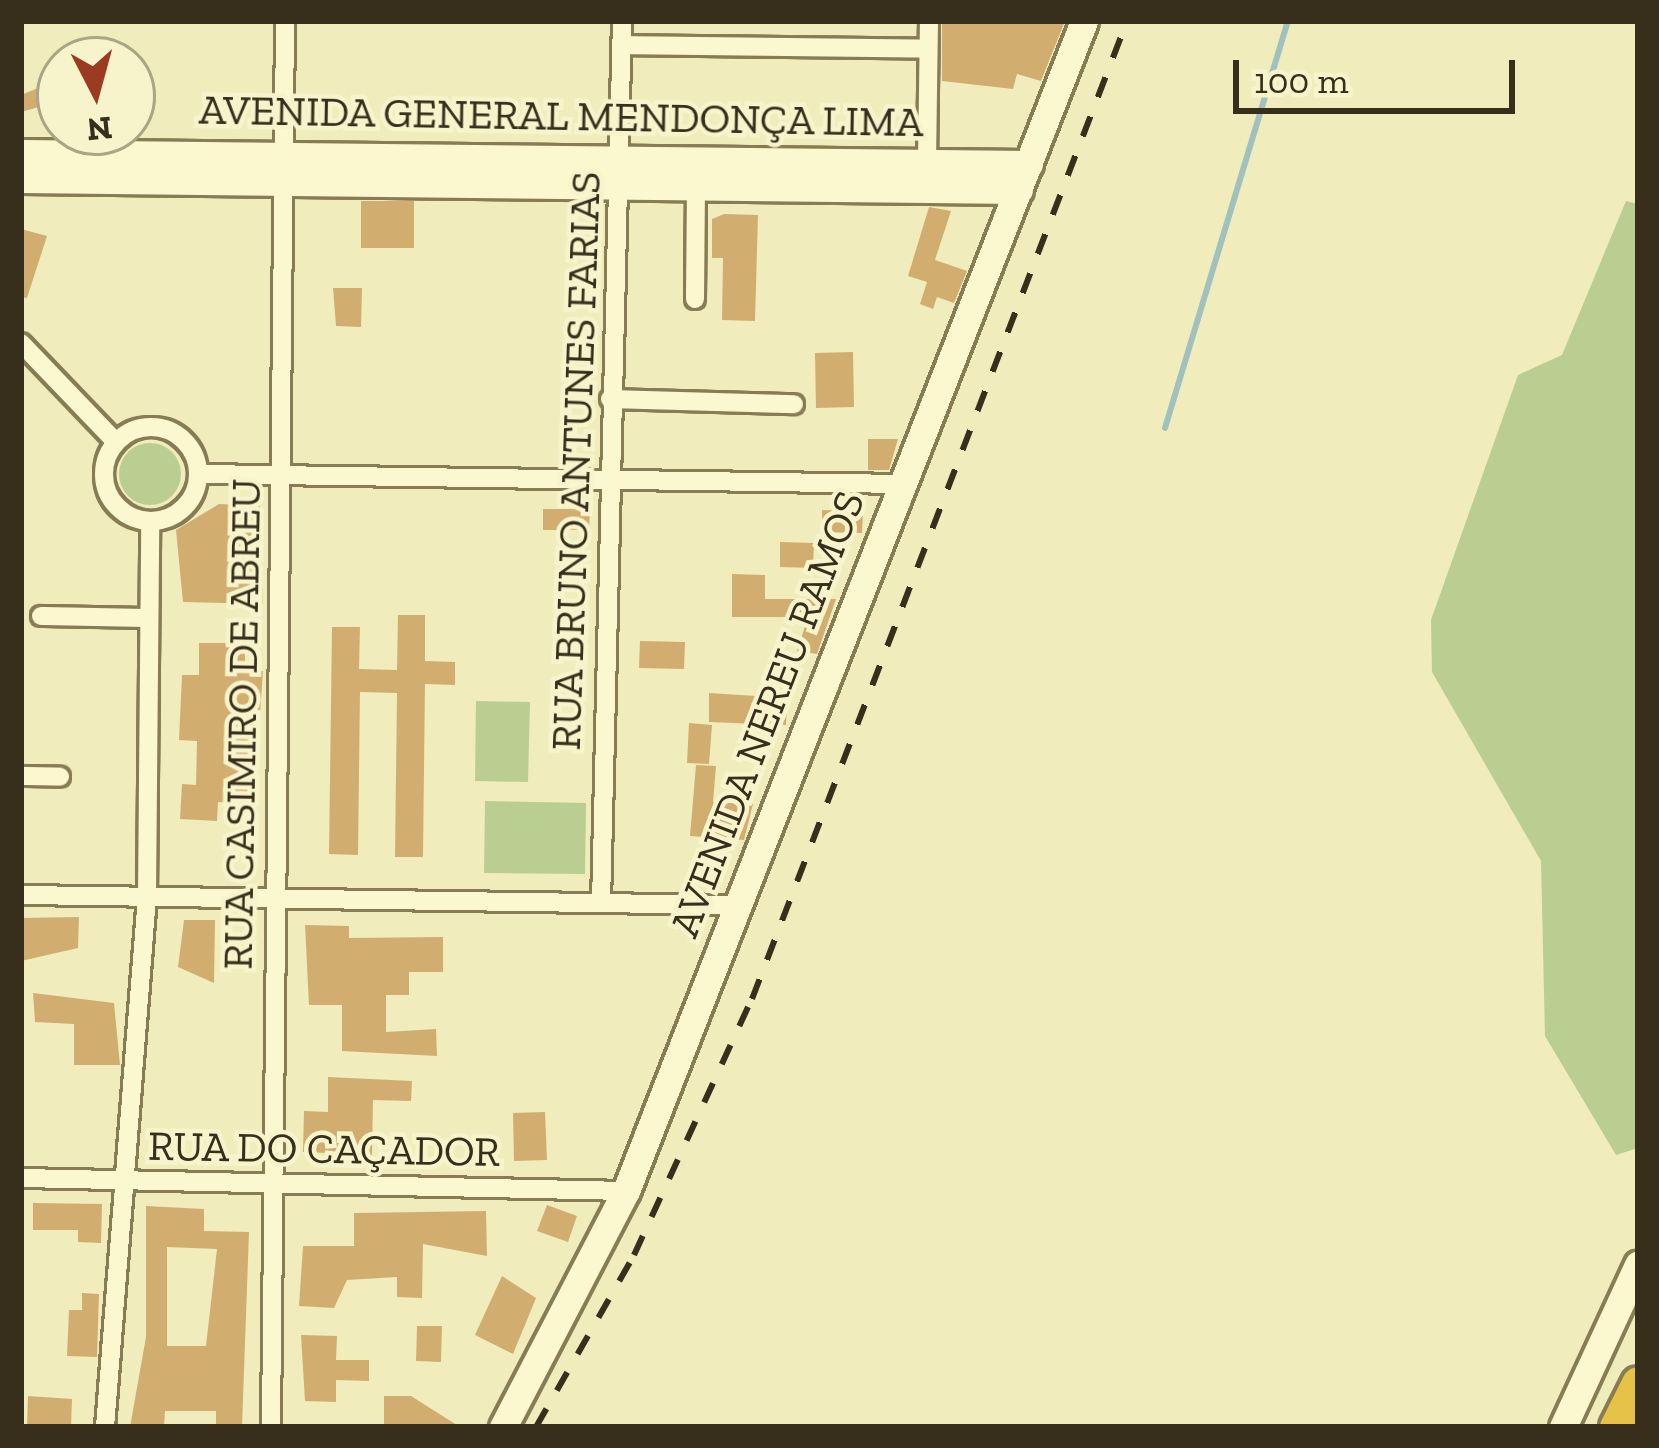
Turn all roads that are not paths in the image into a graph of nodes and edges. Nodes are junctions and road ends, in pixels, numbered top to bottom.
1 (285, 21) edge
2 (622, 21) edge
3 (928, 21) edge
4 (1084, 21) edge
5 (622, 45) junction
6 (928, 49) junction
7 (21, 152) edge
8 (927, 163) junction
9 (284, 169) junction
10 (617, 172) junction
11 (1024, 177) junction
12 (21, 179) edge
13 (696, 187) junction
14 (695, 298) dead end
15 (21, 343) edge
16 (610, 399) junction
17 (794, 404) dead end
18 (115, 441) junction
19 (199, 474) junction
20 (280, 476) junction
21 (608, 480) junction
22 (902, 484) junction
23 (150, 522) junction
24 (41, 616) dead end
25 (149, 618) junction
26 (21, 776) edge
27 (60, 777) dead end
28 (21, 895) edge
29 (147, 896) junction
30 (276, 898) junction
31 (601, 903) junction
32 (738, 905) junction
33 (21, 1178) edge
34 (128, 1180) junction
35 (274, 1183) junction
36 (626, 1191) junction
37 (1638, 1265) edge
38 (1638, 1383) edge
39 (105, 1427) edge
40 (271, 1427) edge
41 (503, 1427) edge
42 (1563, 1427) edge
43 (1616, 1427) edge

1 - 9 street, RUA CASIMIRO DE ABREU
2 - 5 street, RUA BRUNO ANTUNES FARIAS
3 - 6 street
4 - 11 main road, AVENIDA NEREU RAMOS
5 - 6 street
5 - 10 street, RUA BRUNO ANTUNES FARIAS
6 - 8 street
7 - 9 main road, AVENIDA GENERAL MENDONÇA LIMA
8 - 10 main road, AVENIDA GENERAL MENDONÇA LIMA
8 - 11 main road, AVENIDA GENERAL MENDONÇA LIMA
9 - 10 main road, AVENIDA GENERAL MENDONÇA LIMA
9 - 12 main road, AVENIDA GENERAL MENDONÇA LIMA
9 - 20 street, RUA CASIMIRO DE ABREU
10 - 13 main road, AVENIDA GENERAL MENDONÇA LIMA
10 - 16 street, RUA BRUNO ANTUNES FARIAS
11 - 13 main road, AVENIDA GENERAL MENDONÇA LIMA
11 - 22 main road, AVENIDA NEREU RAMOS
13 - 14 street
15 - 18 street
16 - 17 street
16 - 21 street, RUA BRUNO ANTUNES FARIAS
18 - 19 street
18 - 23 street
19 - 20 street
19 - 23 street
20 - 21 street
20 - 30 street, RUA CASIMIRO DE ABREU
21 - 22 street
21 - 31 street, RUA BRUNO ANTUNES FARIAS
22 - 32 main road, AVENIDA NEREU RAMOS
23 - 25 street
24 - 25 street
25 - 29 street
26 - 27 street
28 - 29 street
29 - 30 street
29 - 34 street
30 - 31 street
30 - 35 street, RUA CASIMIRO DE ABREU
31 - 32 street
32 - 36 main road, AVENIDA NEREU RAMOS
33 - 34 street, RUA DO CAÇADOR
34 - 35 street, RUA DO CAÇADOR
34 - 39 street
35 - 36 street, RUA DO CAÇADOR
35 - 40 street, RUA CASIMIRO DE ABREU
36 - 41 main road, AVENIDA NEREU RAMOS
37 - 42 main road
38 - 43 highway

